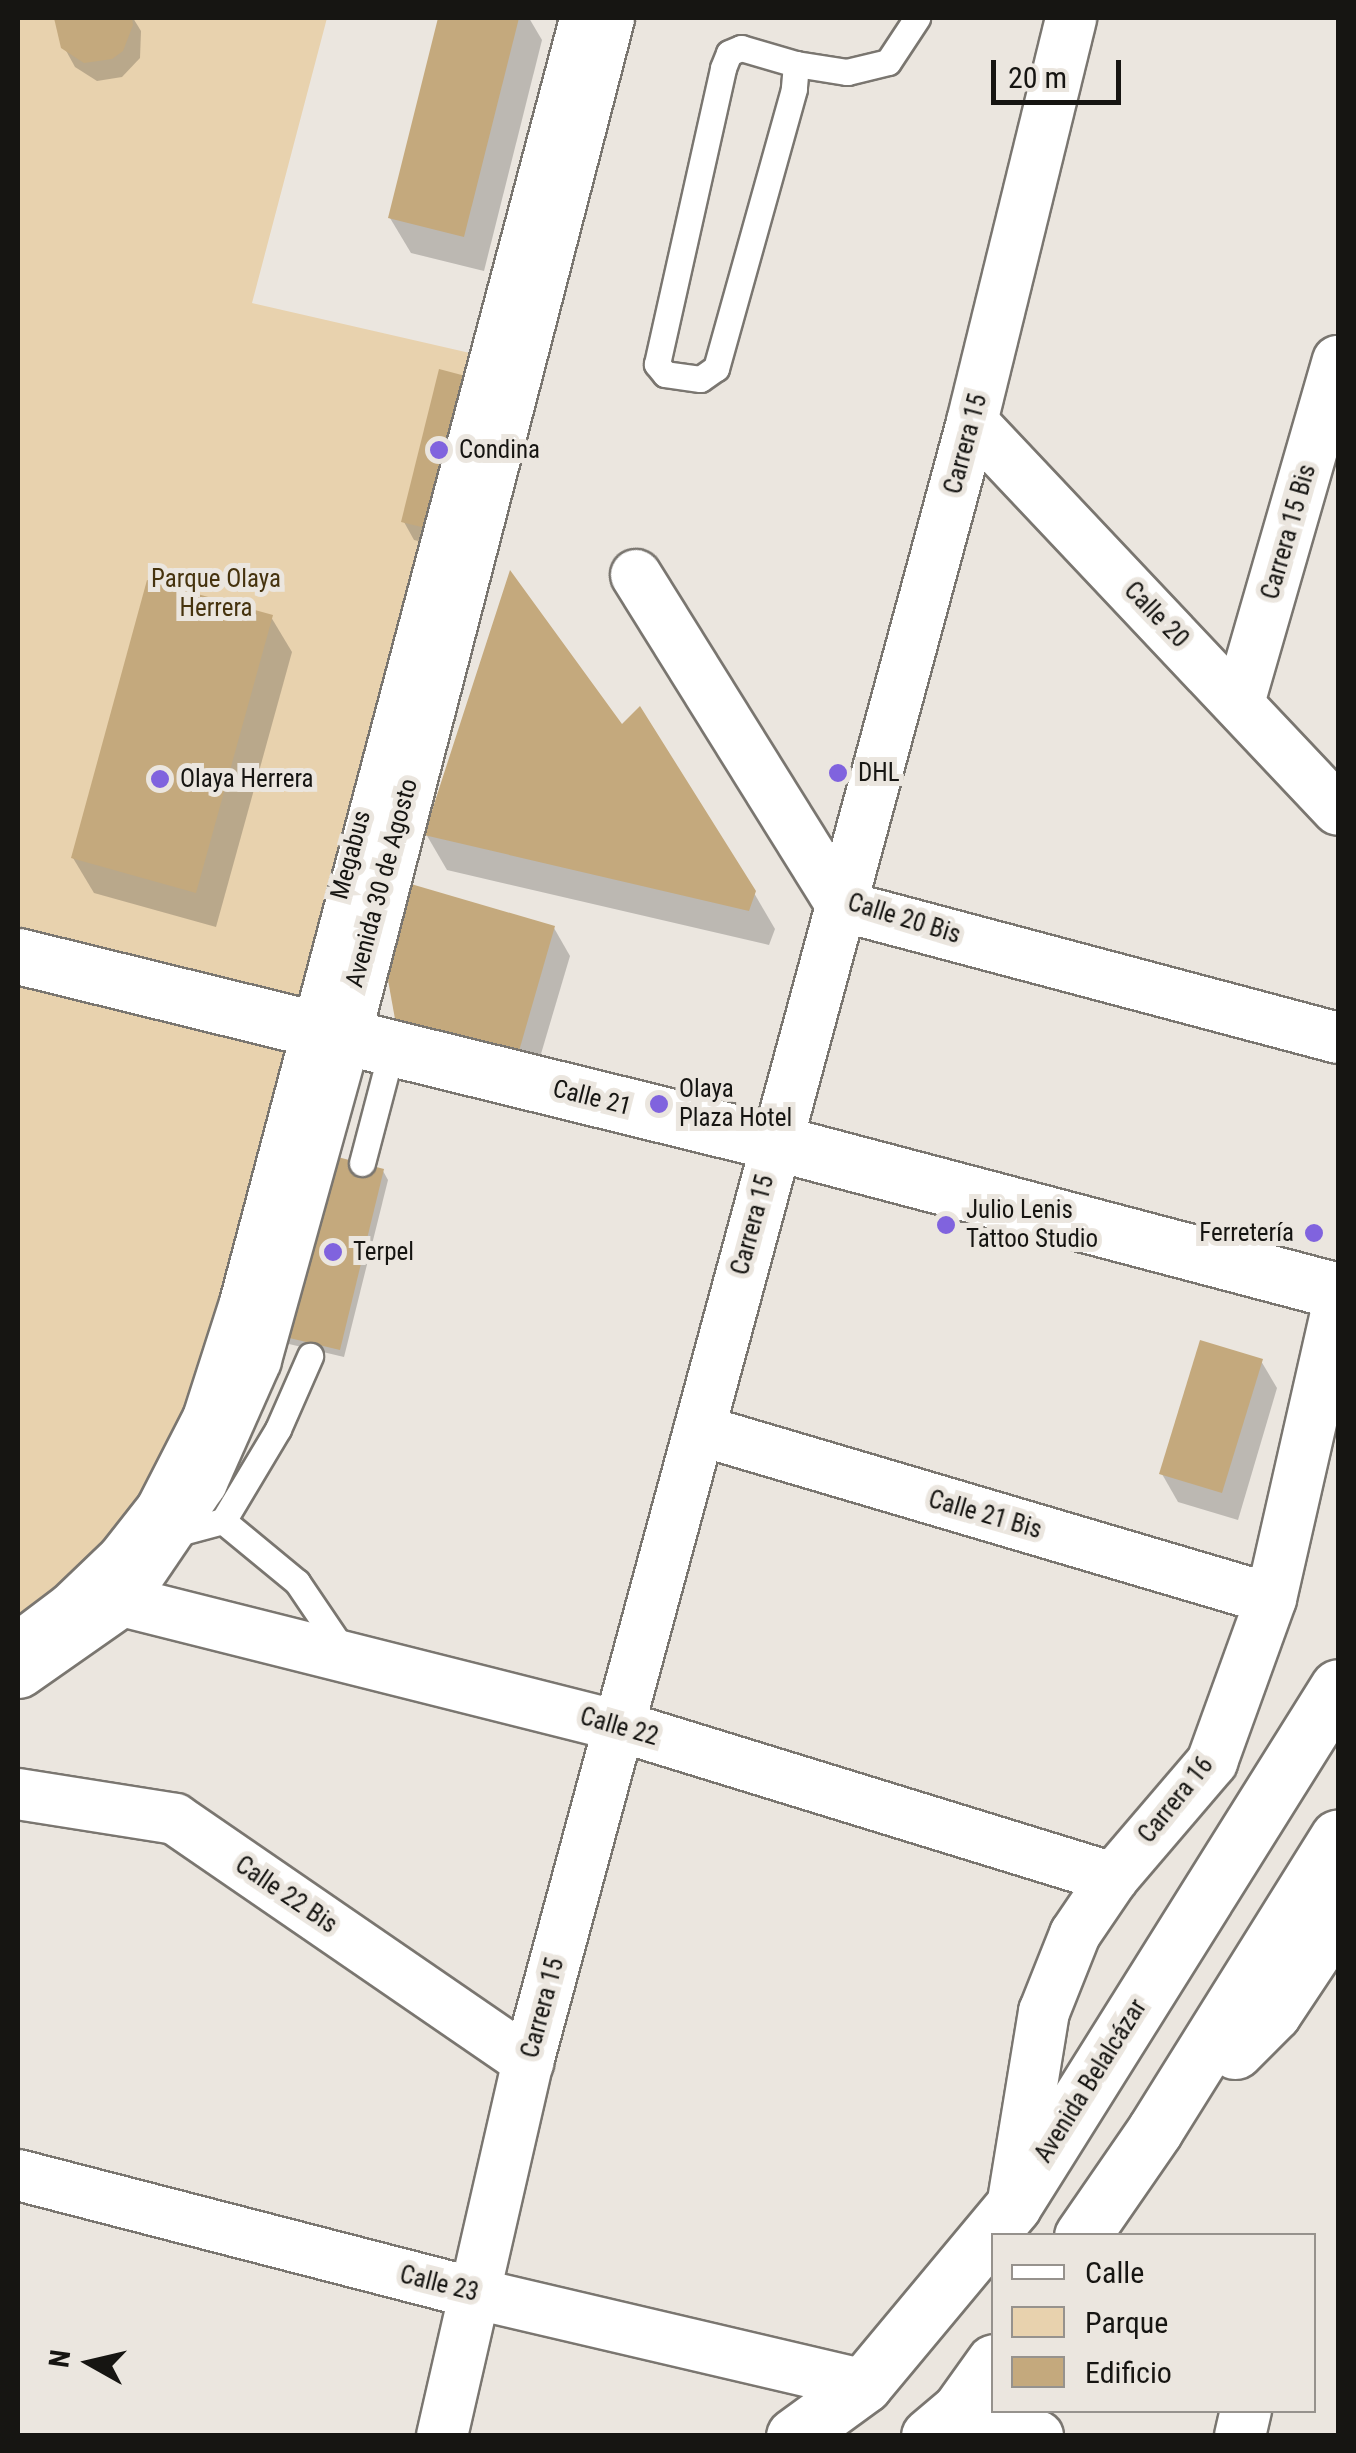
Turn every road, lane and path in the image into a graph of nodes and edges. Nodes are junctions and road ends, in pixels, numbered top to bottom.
1 (572, 18) edge
2 (606, 18) edge
3 (917, 18) edge
4 (1071, 18) edge
5 (796, 64) junction
6 (1338, 362) edge
7 (972, 422) junction
8 (636, 575) dead end
9 (1239, 703) junction
10 (1338, 810) edge
11 (842, 906) junction
12 (18, 956) edge
13 (346, 1038) junction
14 (1338, 1038) edge
15 (774, 1142) junction
16 (362, 1163) dead end
17 (1334, 1304) edge
18 (253, 1358) junction
19 (699, 1430) junction
20 (223, 1521) junction
21 (161, 1538) junction
22 (1271, 1599) junction
23 (118, 1600) junction
24 (18, 1632) edge
25 (348, 1657) junction
26 (18, 1670) edge
27 (1338, 1687) edge
28 (619, 1726) junction
29 (18, 1794) edge
30 (1338, 1837) edge
31 (1113, 1878) junction
32 (1338, 1915) edge
33 (528, 2062) junction
34 (1155, 2130) junction
35 (18, 2175) edge
36 (1012, 2206) junction
37 (1084, 2233) edge
38 (473, 2293) junction
39 (991, 2366) edge
40 (864, 2385) junction
41 (944, 2423) edge
42 (442, 2436) edge
43 (794, 2436) edge
44 (1038, 2436) edge

1 - 13 lane, Megabus
2 - 13 main road, Avenida 30 de Agosto
3 - 5 lane
4 - 7 street, Carrera 15
5 - 5 lane
6 - 9 street, Carrera 15 Bis
7 - 9 street, Calle 20
7 - 11 street, Carrera 15
8 - 11 street, Calle 20 Bis
9 - 10 street, Calle 20
11 - 14 street, Calle 20 Bis
11 - 15 street, Carrera 15
12 - 13 main road, Calle 21
13 - 15 main road, Calle 21
13 - 16 lane
13 - 18 main road, Avenida 30 de Agosto
13 - 24 lane, Megabus
15 - 17 main road, Calle 21
15 - 19 street, Carrera 15
17 - 22 street, Carrera 16
18 - 20 lane
18 - 21 main road, Avenida 30 de Agosto
19 - 22 street, Calle 21 Bis
19 - 28 street, Carrera 15
20 - 21 lane
20 - 25 lane
21 - 23 main road, Avenida 30 de Agosto
22 - 31 street, Carrera 16
23 - 25 street, Calle 22
23 - 26 main road, Avenida 30 de Agosto
25 - 28 street, Calle 22
27 - 36 main road, Avenida Belalcázar
28 - 31 street, Calle 22
28 - 33 street, Carrera 15
29 - 33 street, Calle 22 Bis
30 - 34 main road
31 - 36 street, Carrera 16
32 - 34 main road
33 - 38 street, Carrera 15
34 - 37 main road
35 - 38 street, Calle 23
36 - 40 main road, Avenida Belalcázar
38 - 40 street, Calle 23
38 - 42 street, Carrera 15
39 - 41 main road
40 - 43 main road, Avenida Belalcázar
41 - 44 street

